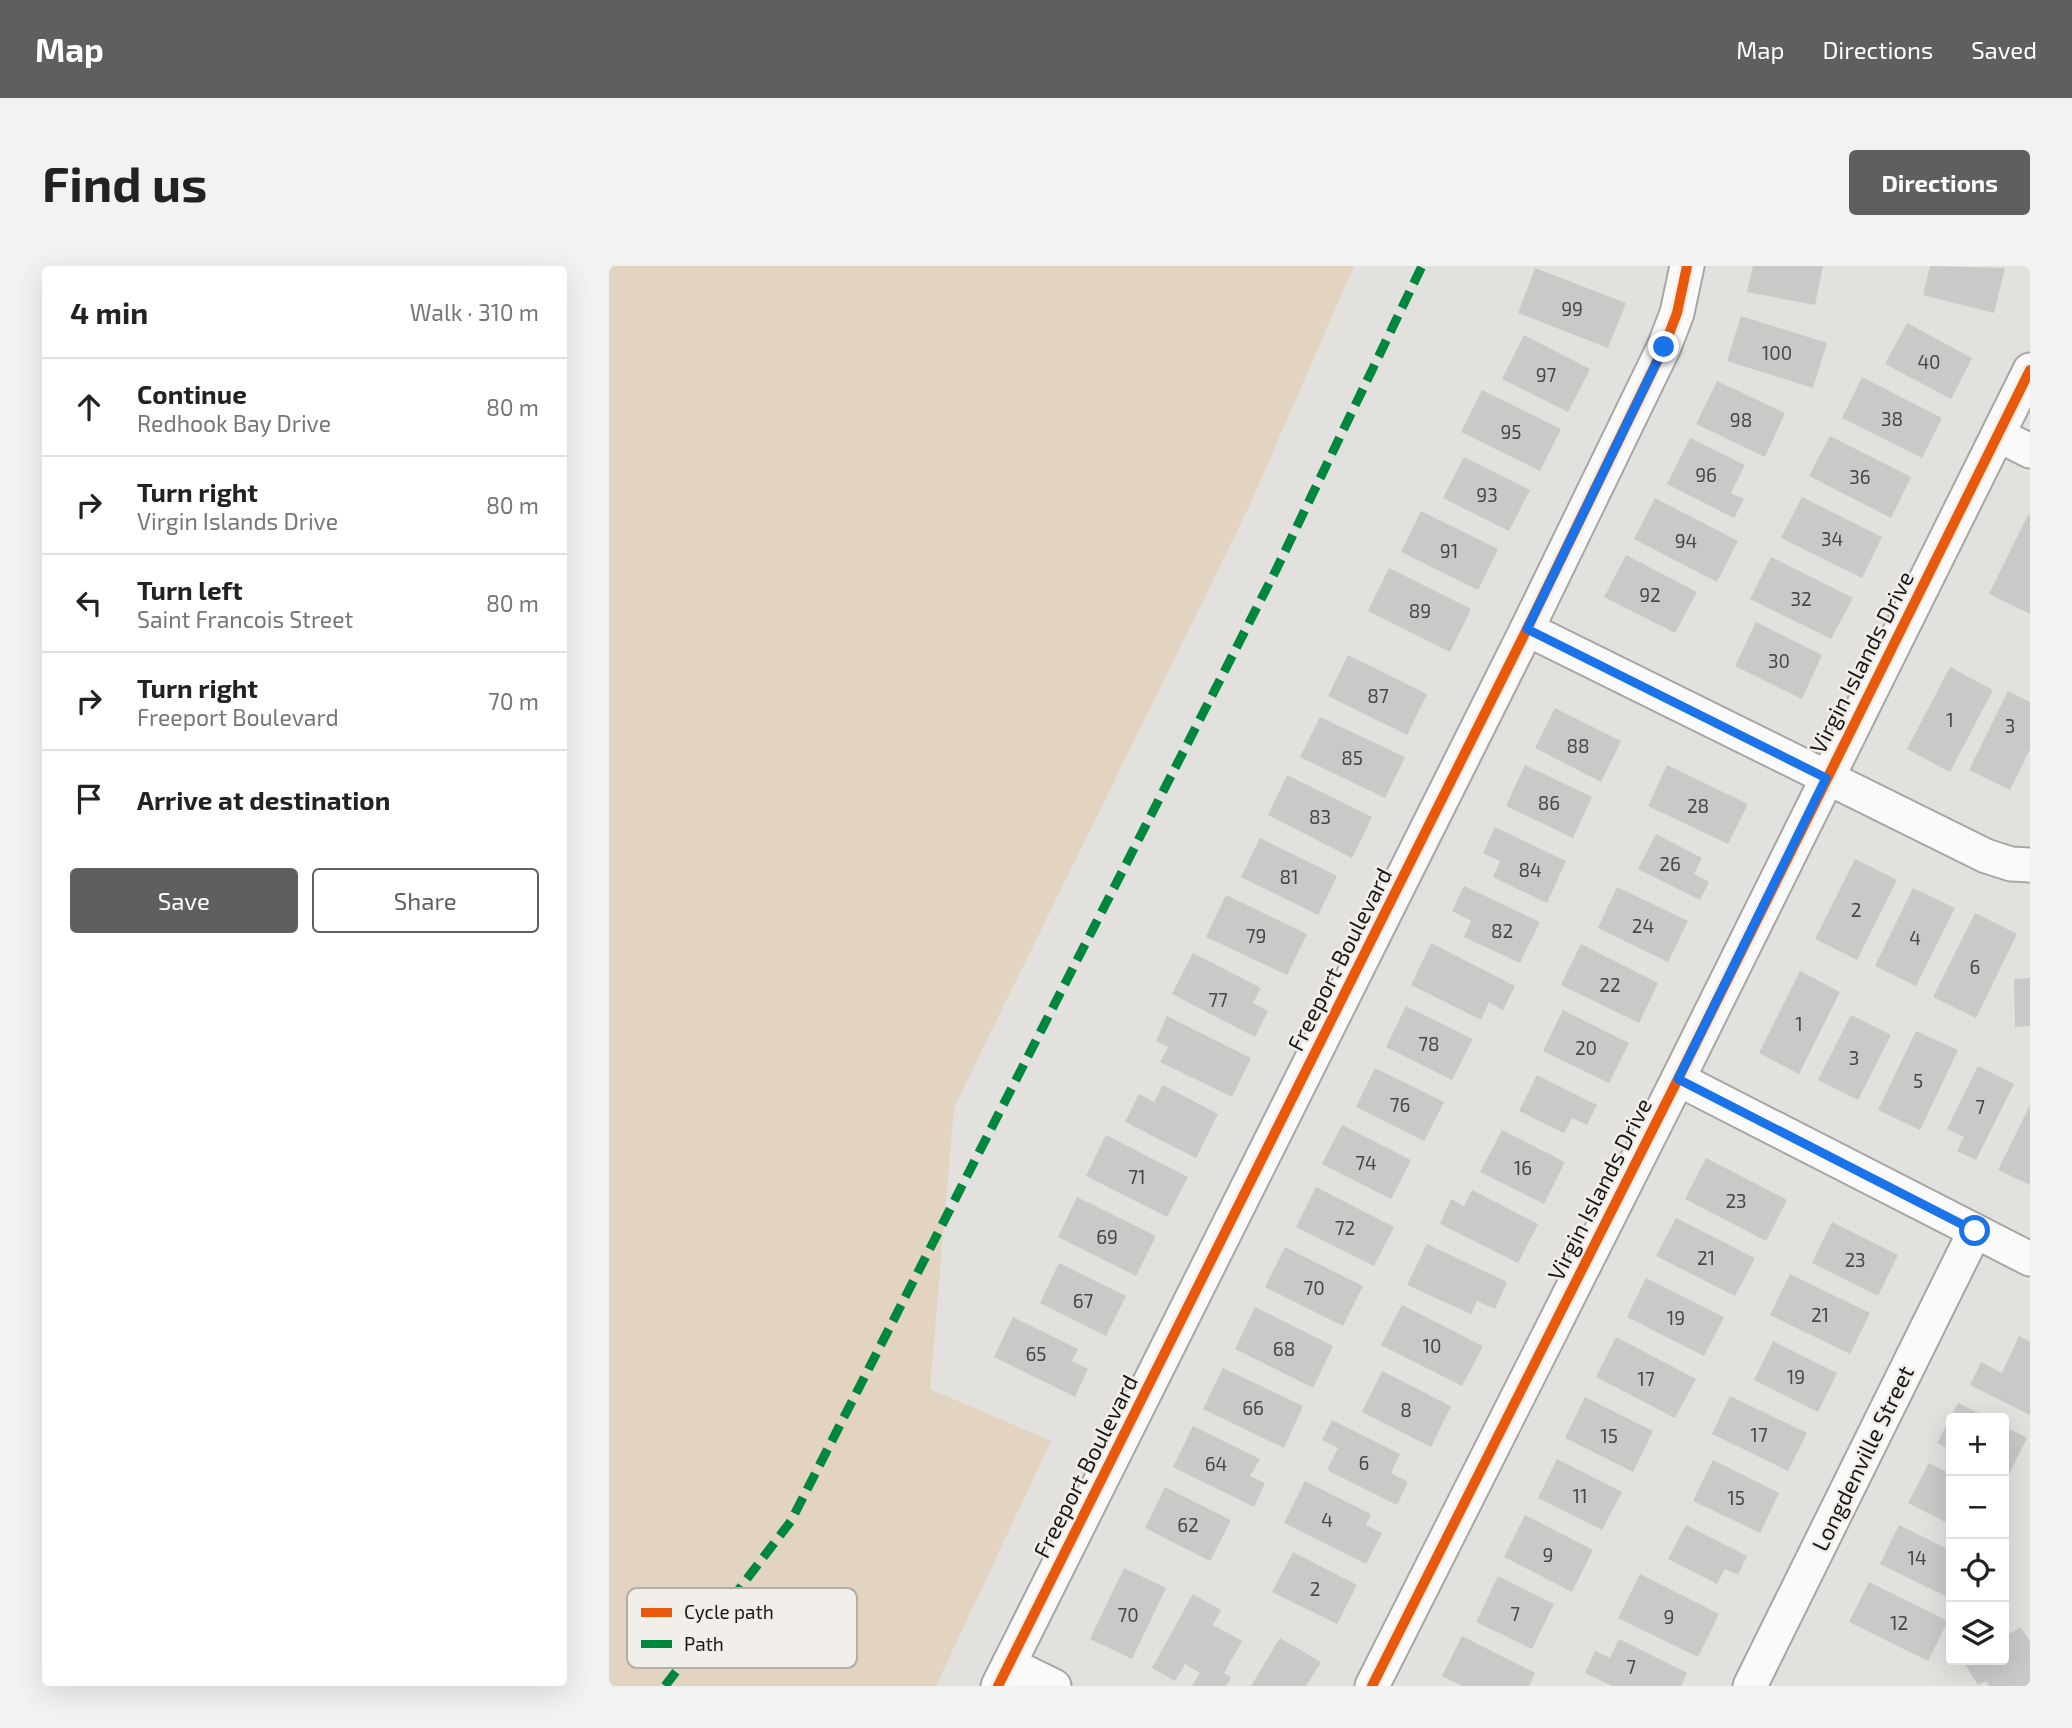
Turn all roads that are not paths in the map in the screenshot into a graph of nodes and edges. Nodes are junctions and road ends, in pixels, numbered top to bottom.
1 (1687, 266) edge
2 (2030, 370) edge
3 (1998, 435) junction
4 (2030, 451) edge
5 (1527, 629) junction
6 (1826, 778) junction
7 (2030, 865) edge
8 (1678, 1079) junction
9 (1975, 1231) junction
10 (2030, 1259) edge
11 (1004, 1675) edge
12 (1754, 1685) edge
13 (1054, 1686) edge
14 (1372, 1686) edge

1 - 5 street, Freeport Boulevard
2 - 3 street, Virgin Islands Drive
3 - 4 street
3 - 6 street, Virgin Islands Drive
5 - 6 street
5 - 11 street, Freeport Boulevard
6 - 7 street
6 - 8 street, Virgin Islands Drive
8 - 9 street
8 - 14 street, Virgin Islands Drive
9 - 10 street
9 - 12 street, Longdenville Street
11 - 13 street

